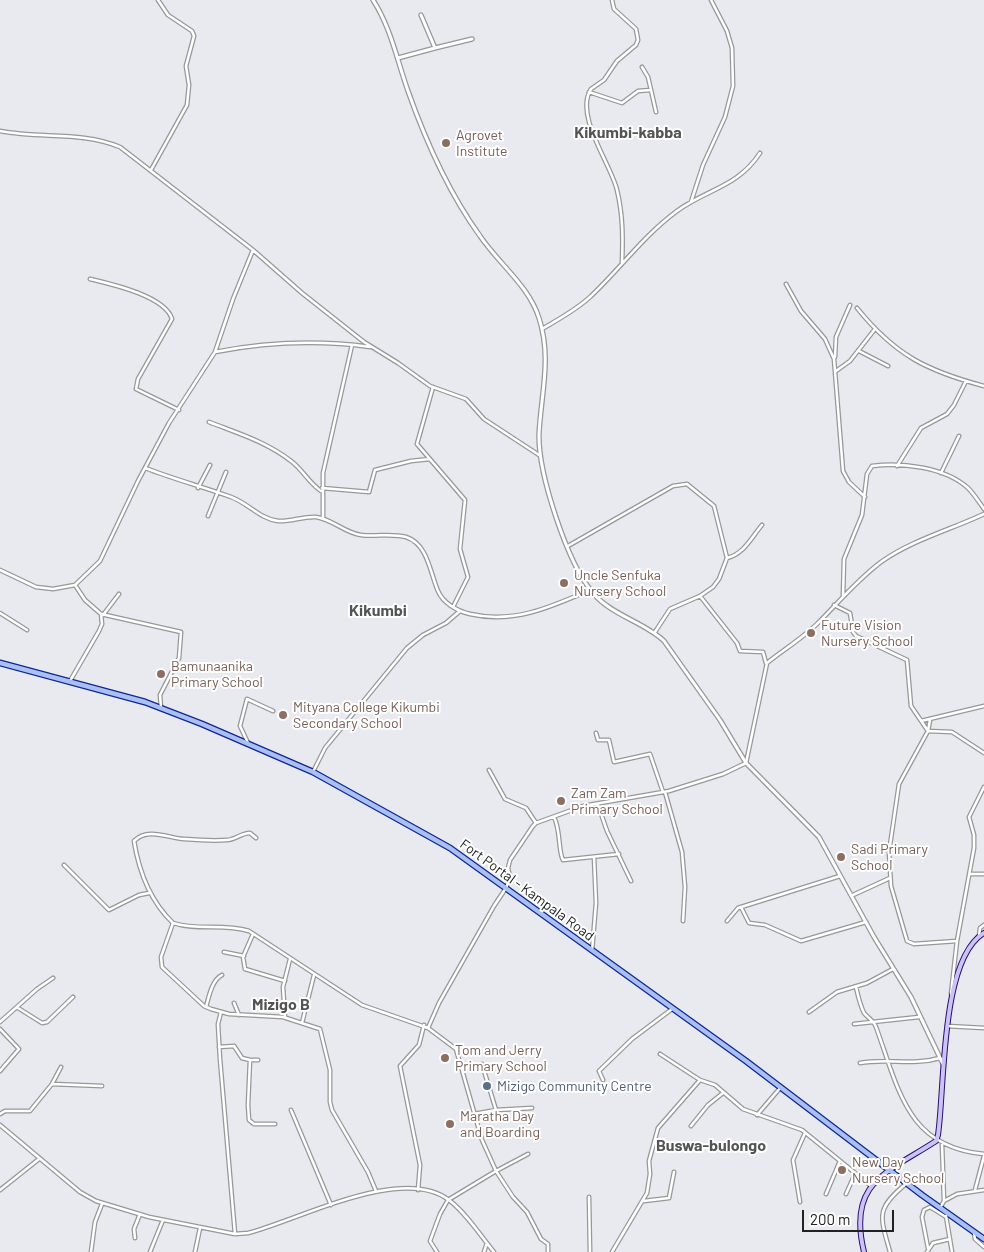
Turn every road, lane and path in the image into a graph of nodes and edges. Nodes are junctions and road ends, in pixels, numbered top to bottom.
1 (158, 0) edge
2 (373, 0) edge
3 (612, 0) edge
4 (710, 0) edge
5 (421, 15) dead end
6 (472, 39) dead end
7 (435, 48) junction
8 (398, 58) junction
9 (642, 67) dead end
10 (651, 90) junction
11 (589, 92) junction
12 (656, 112) dead end
13 (0, 132) edge
14 (760, 153) dead end
15 (151, 170) junction
16 (691, 202) junction
17 (253, 250) junction
18 (622, 263) junction
19 (90, 279) dead end
20 (786, 284) dead end
21 (850, 305) dead end
22 (857, 308) dead end
23 (542, 329) junction
24 (875, 329) junction
25 (352, 345) junction
26 (373, 348) junction
27 (859, 351) junction
28 (215, 352) junction
29 (834, 358) junction
30 (888, 366) dead end
31 (836, 371) junction
32 (966, 381) junction
33 (984, 386) edge
34 (433, 387) junction
35 (179, 410) junction
36 (209, 422) dead end
37 (959, 436) dead end
38 (539, 455) junction
39 (430, 459) junction
40 (210, 465) dead end
41 (897, 466) junction
42 (145, 468) junction
43 (226, 472) dead end
44 (941, 473) junction
45 (198, 488) junction
46 (322, 490) junction
47 (217, 493) junction
48 (865, 497) junction
49 (984, 509) edge
50 (984, 514) edge
51 (208, 516) dead end
52 (323, 518) junction
53 (762, 525) dead end
54 (568, 546) junction
55 (727, 558) junction
56 (0, 570) edge
57 (75, 585) junction
58 (590, 590) junction
59 (118, 594) dead end
60 (700, 596) junction
61 (842, 596) junction
62 (834, 605) junction
63 (453, 607) junction
64 (460, 611) junction
65 (0, 613) edge
66 (102, 614) junction
67 (27, 630) dead end
68 (655, 632) junction
69 (0, 663) edge
70 (766, 663) junction
71 (70, 681) junction
72 (984, 706) edge
73 (161, 709) junction
74 (273, 711) dead end
75 (930, 720) junction
76 (921, 721) junction
77 (928, 731) junction
78 (596, 734) dead end
79 (248, 743) junction
80 (984, 753) edge
81 (746, 763) junction
82 (489, 770) dead end
83 (313, 772) junction
84 (984, 787) edge
85 (664, 792) junction
86 (598, 805) junction
87 (554, 818) junction
88 (536, 823) junction
89 (256, 838) dead end
90 (619, 854) junction
91 (594, 857) junction
92 (64, 865) dead end
93 (970, 874) junction
94 (984, 874) edge
95 (840, 876) junction
96 (890, 878) junction
97 (631, 881) dead end
98 (506, 888) junction
99 (149, 893) junction
100 (853, 895) junction
101 (741, 907) junction
102 (683, 921) dead end
103 (727, 922) dead end
104 (866, 922) junction
105 (173, 923) junction
106 (984, 925) edge
107 (253, 933) junction
108 (984, 933) edge
109 (979, 936) junction
110 (958, 941) junction
111 (592, 951) junction
112 (224, 952) dead end
113 (244, 956) junction
114 (290, 959) junction
115 (894, 969) junction
116 (222, 975) dead end
117 (314, 975) junction
118 (53, 978) dead end
119 (284, 981) junction
120 (856, 987) junction
121 (951, 995) junction
122 (73, 997) dead end
123 (234, 1004) dead end
124 (206, 1007) junction
125 (18, 1008) junction
126 (672, 1009) junction
127 (221, 1012) junction
128 (809, 1012) dead end
129 (239, 1015) junction
130 (285, 1017) junction
131 (919, 1017) junction
132 (0, 1022) edge
133 (302, 1023) junction
134 (874, 1023) junction
135 (854, 1024) dead end
136 (947, 1026) junction
137 (426, 1027) junction
138 (0, 1028) edge
139 (984, 1028) edge
140 (219, 1047) junction
141 (660, 1054) dead end
142 (940, 1058) junction
143 (250, 1060) junction
144 (258, 1060) dead end
145 (888, 1061) junction
146 (860, 1063) dead end
147 (482, 1064) dead end
148 (944, 1066) junction
149 (61, 1067) dead end
150 (0, 1071) edge
151 (603, 1080) dead end
152 (700, 1080) junction
153 (52, 1084) junction
154 (102, 1086) dead end
155 (781, 1087) junction
156 (723, 1093) junction
157 (532, 1108) dead end
158 (291, 1110) dead end
159 (496, 1110) junction
160 (0, 1114) edge
161 (474, 1114) junction
162 (757, 1115) junction
163 (275, 1124) dead end
164 (0, 1125) edge
165 (691, 1126) dead end
166 (805, 1133) junction
167 (936, 1141) junction
168 (942, 1144) junction
169 (528, 1154) dead end
170 (984, 1155) edge
171 (39, 1159) junction
172 (840, 1161) junction
173 (888, 1169) junction
174 (496, 1171) junction
175 (674, 1172) dead end
176 (855, 1174) junction
177 (907, 1183) junction
178 (872, 1186) junction
179 (0, 1190) edge
180 (418, 1190) junction
181 (975, 1190) junction
182 (984, 1190) edge
183 (376, 1191) junction
184 (826, 1194) dead end
185 (846, 1194) dead end
186 (590, 1197) dead end
187 (448, 1200) junction
188 (644, 1201) junction
189 (944, 1201) junction
190 (800, 1202) dead end
191 (102, 1204) junction
192 (332, 1205) junction
193 (940, 1208) junction
194 (140, 1214) junction
195 (946, 1215) junction
196 (164, 1220) junction
197 (200, 1228) junction
198 (974, 1232) junction
199 (235, 1234) junction
200 (135, 1238) dead end
201 (950, 1239) junction
202 (984, 1239) edge
203 (488, 1243) junction
204 (984, 1247) edge
205 (928, 1248) junction
206 (91, 1252) edge
207 (150, 1252) edge
208 (195, 1252) edge
209 (436, 1252) edge
210 (484, 1252) edge
211 (494, 1252) edge
212 (548, 1252) edge
213 (590, 1252) edge
214 (612, 1252) edge
215 (864, 1252) edge
216 (890, 1252) edge
217 (927, 1252) edge
218 (952, 1252) edge

1 - 15 street
2 - 8 street
3 - 11 street
4 - 16 street
5 - 7 street
6 - 7 street
7 - 8 street
8 - 23 street
9 - 10 street
10 - 11 street
10 - 12 street
11 - 18 street
13 - 15 street
14 - 16 street
15 - 17 street
16 - 18 street
17 - 26 street
17 - 28 street
18 - 23 street
19 - 35 street
20 - 29 street
21 - 29 street
22 - 24 street
23 - 38 street
24 - 27 street
24 - 32 street
25 - 26 street
25 - 28 street
25 - 46 street
26 - 34 street
27 - 30 street
27 - 31 street
28 - 35 street
29 - 31 street
31 - 48 street
32 - 33 street
32 - 41 street
34 - 38 street
34 - 39 street
35 - 42 street
36 - 46 street
37 - 44 street
38 - 54 street
39 - 46 street
39 - 63 street
40 - 45 street
41 - 44 street
41 - 48 street
42 - 45 street
42 - 57 street
43 - 47 street
44 - 49 street
45 - 47 street
46 - 52 street
47 - 51 street
47 - 52 street
48 - 61 street
50 - 61 street
52 - 63 street
53 - 55 street
54 - 55 street
54 - 58 street
55 - 60 street
56 - 57 street
57 - 66 street
58 - 64 street
58 - 68 street
59 - 66 street
60 - 68 street
60 - 70 street
61 - 62 street
62 - 70 street
62 - 76 street
63 - 64 street
64 - 83 street
65 - 67 street
66 - 71 street
66 - 73 street
68 - 81 street
69 - 71 main road, Fort Portal - Kampala Road
70 - 81 street
71 - 73 main road, Fort Portal - Kampala Road
72 - 75 street
73 - 79 main road, Fort Portal - Kampala Road
74 - 79 street
75 - 76 street
75 - 77 street
76 - 77 street
77 - 80 street
77 - 96 street
78 - 85 street
79 - 83 main road, Fort Portal - Kampala Road
81 - 85 street
81 - 95 street
82 - 88 street
83 - 98 main road, Fort Portal - Kampala Road
84 - 93 street
85 - 86 street
85 - 102 street
86 - 87 street
86 - 90 street
87 - 88 street
87 - 91 street
88 - 98 street
89 - 99 street
90 - 91 street
90 - 97 street
91 - 111 street
92 - 99 street
93 - 94 street
93 - 110 street
95 - 100 street
95 - 101 street
96 - 100 street
96 - 110 street
98 - 111 main road, Fort Portal - Kampala Road
98 - 137 street
99 - 105 street
100 - 104 street
101 - 103 street
101 - 104 street
104 - 115 street
105 - 107 street
105 - 124 street
106 - 109 street
107 - 113 street
107 - 114 street
108 - 109 main road
109 - 121 main road
110 - 121 street
111 - 126 main road, Fort Portal - Kampala Road
112 - 113 street
113 - 119 street
114 - 117 street
114 - 119 street
115 - 120 street
115 - 131 street
116 - 124 street
117 - 133 street
117 - 137 street
118 - 125 street
119 - 130 street
120 - 128 street
120 - 134 street
121 - 136 main road
122 - 125 street
123 - 129 street
124 - 127 street
125 - 132 street
126 - 151 street
126 - 155 main road, Fort Portal - Kampala Road
127 - 129 street
127 - 140 street
129 - 130 street
130 - 133 street
131 - 134 street
131 - 142 street
133 - 183 street
134 - 135 street
134 - 145 street
136 - 139 street
136 - 148 main road
137 - 161 street
137 - 180 street
138 - 150 street
140 - 143 street
140 - 199 street
141 - 152 street
142 - 145 street
142 - 148 street
143 - 144 street
143 - 163 street
145 - 146 street
145 - 167 street
147 - 159 street
148 - 167 main road
149 - 153 street
152 - 156 street
152 - 188 street
153 - 154 street
153 - 160 street
155 - 162 street
155 - 173 main road, Fort Portal - Kampala Road
156 - 162 street
156 - 165 street
157 - 159 street
158 - 192 street
159 - 161 street
161 - 174 street
162 - 166 street
164 - 171 street
166 - 172 street
166 - 190 street
167 - 168 street
167 - 173 main road
168 - 170 street
168 - 189 street
169 - 174 street
170 - 181 street
171 - 179 street
171 - 191 street
172 - 176 street
172 - 184 street
173 - 177 main road, Fort Portal - Kampala Road
173 - 178 main road
174 - 187 street
174 - 212 street
175 - 188 street
176 - 178 street
176 - 185 street
177 - 193 main road, Fort Portal - Kampala Road
177 - 216 street
178 - 215 main road
180 - 183 street
180 - 187 street
181 - 182 street
181 - 189 street
183 - 192 street
186 - 213 street
187 - 203 street
187 - 209 street
188 - 214 street
189 - 193 street
191 - 194 street
191 - 206 street
192 - 199 street
193 - 195 main road, Fort Portal - Kampala Road
194 - 196 street
194 - 200 street
195 - 198 main road, Fort Portal - Kampala Road
195 - 201 street
195 - 205 street
196 - 197 street
196 - 207 street
197 - 199 street
197 - 208 street
198 - 202 main road, Fort Portal - Kampala Road
198 - 204 street
201 - 205 street
201 - 218 street
203 - 210 street
203 - 211 street
205 - 217 street

